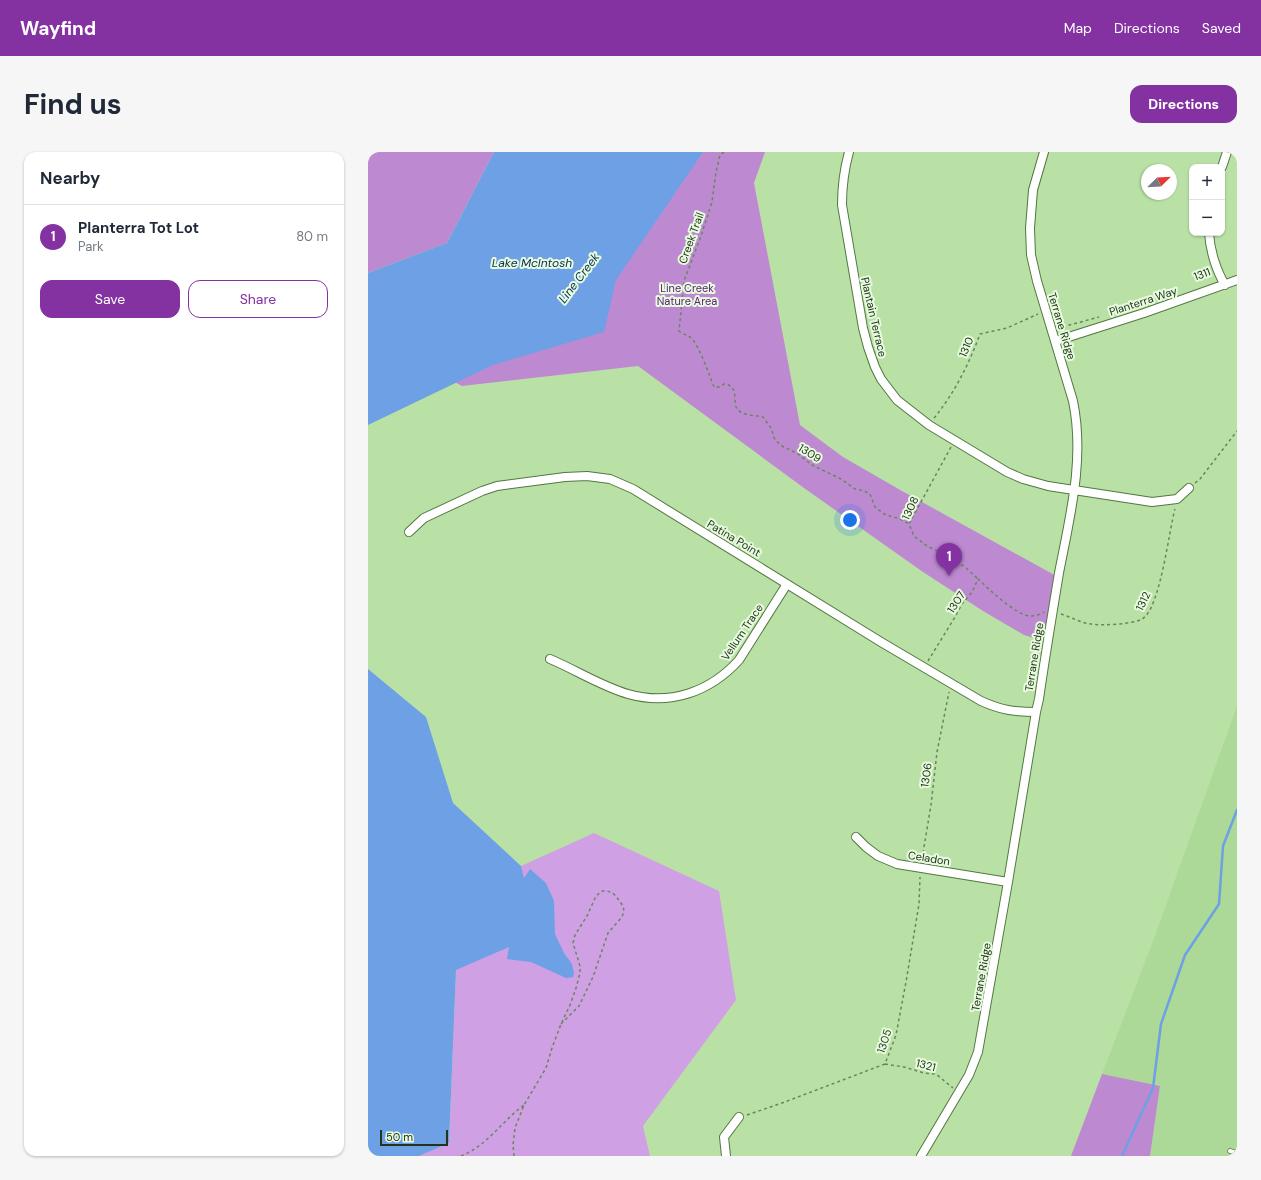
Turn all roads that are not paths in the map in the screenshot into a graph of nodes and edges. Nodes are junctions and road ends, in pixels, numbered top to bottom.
1 (849, 152) edge
2 (1044, 152) edge
3 (1227, 152) edge
4 (1223, 164) edge
5 (1210, 236) edge
6 (1237, 280) edge
7 (1225, 285) junction
8 (1059, 339) junction
9 (1189, 488) road end
10 (1074, 491) junction
11 (409, 532) dead end
12 (787, 584) junction
13 (550, 659) dead end
14 (1036, 712) junction
15 (856, 837) dead end
16 (1008, 882) junction
17 (739, 1118) road end
18 (1230, 1151) dead end
19 (1237, 1153) edge
20 (726, 1156) edge
21 (921, 1156) edge

1 - 10 street, Plantain Terrace
2 - 8 street, Terrane Ridge
3 - 4 street
5 - 7 street
6 - 7 street, Planterra Way
7 - 8 street, Planterra Way
8 - 10 street, Terrane Ridge
9 - 10 street, Plantain Terrace
10 - 14 street, Terrane Ridge
11 - 12 street, Patina Point
12 - 13 street, Vellum Trace
12 - 14 street, Patina Point
14 - 16 street, Terrane Ridge
15 - 16 street, Celadon
16 - 21 street, Terrane Ridge
17 - 20 street
18 - 19 lane

